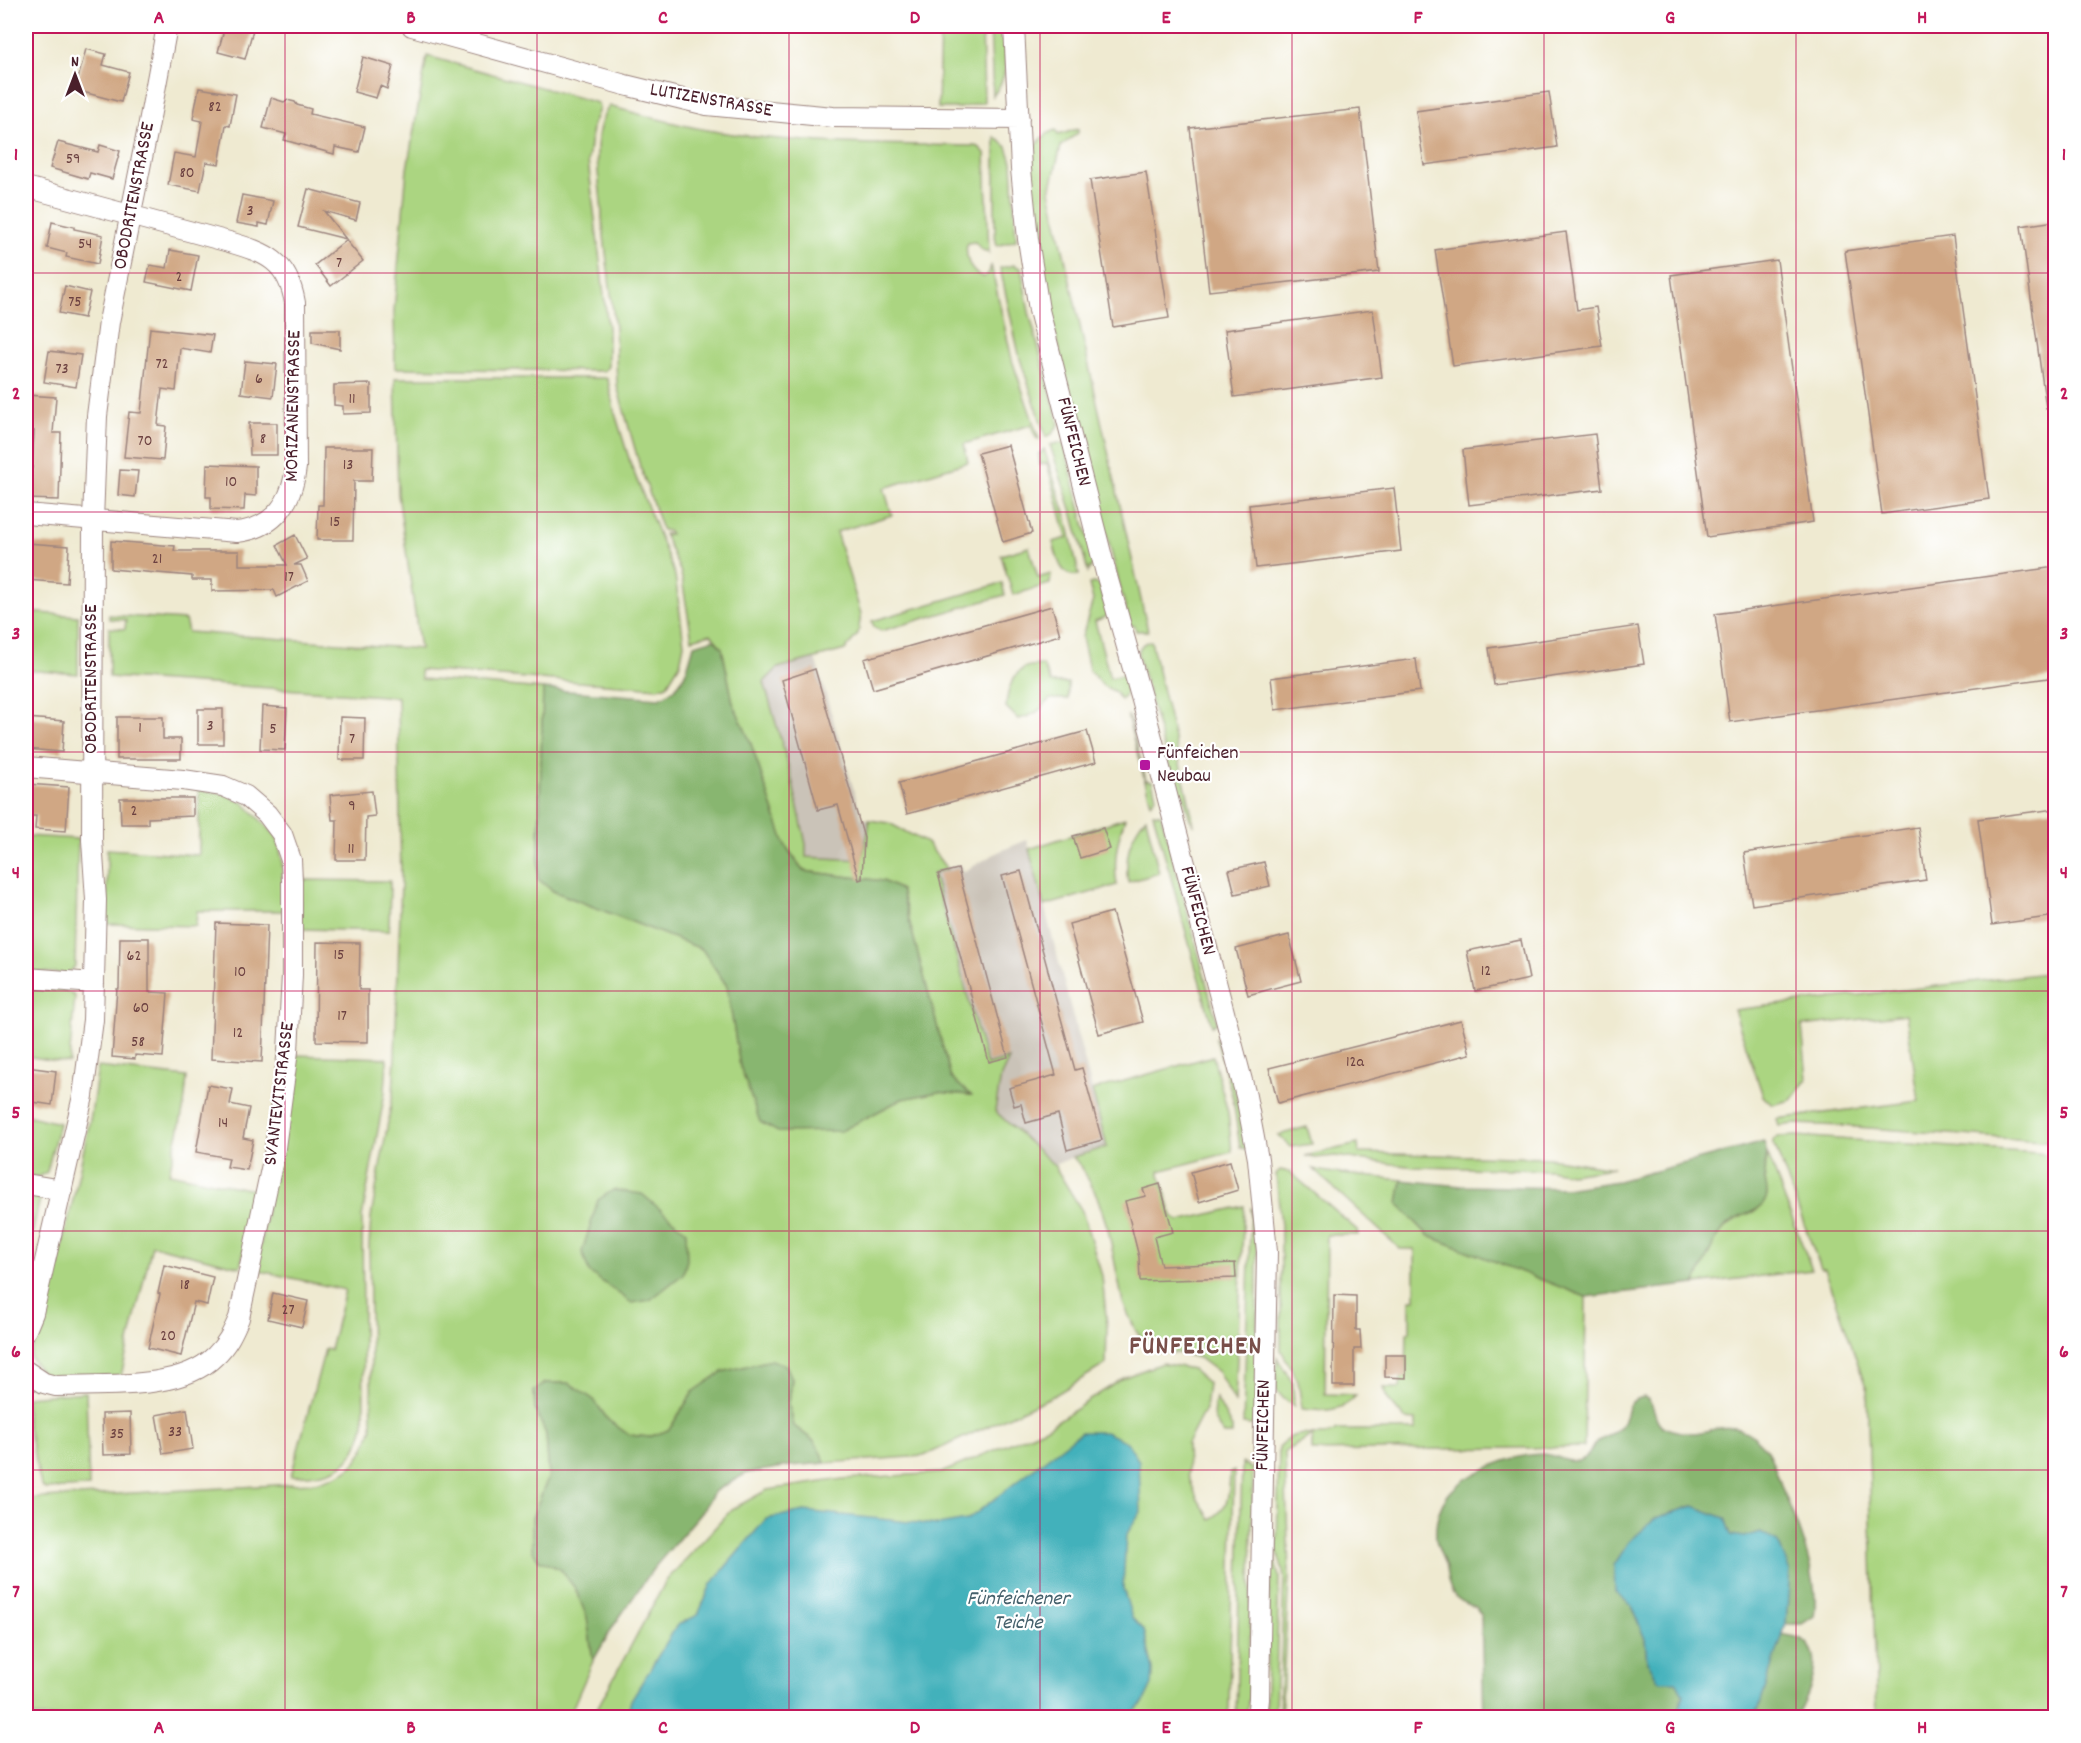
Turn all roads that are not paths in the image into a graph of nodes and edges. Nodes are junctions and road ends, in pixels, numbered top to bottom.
1 (167, 26) edge
2 (412, 26) edge
3 (1014, 26) edge
4 (1019, 119) junction
5 (26, 187) edge
6 (130, 216) junction
7 (26, 514) edge
8 (93, 520) junction
9 (26, 767) edge
10 (91, 772) junction
11 (26, 978) edge
12 (94, 983) junction
13 (26, 1184) edge
14 (62, 1190) junction
15 (26, 1330) edge
16 (26, 1371) edge
17 (1257, 1718) edge

1 - 6 street, OBODRITENSTRASSE
2 - 4 street, LUTIZENSTRASSE
3 - 4 street, FÜNFEICHEN
4 - 17 street, FÜNFEICHEN
5 - 6 street, MORIZANENSTRASSE
6 - 8 street, OBODRITENSTRASSE
6 - 8 street, MORIZANENSTRASSE
7 - 8 street, MORIZANENSTRASSE
8 - 10 street, OBODRITENSTRASSE
9 - 10 street, SVANTEVITSTRASSE
10 - 12 street, OBODRITENSTRASSE
10 - 16 street, SVANTEVITSTRASSE
11 - 12 street
12 - 14 street, OBODRITENSTRASSE
13 - 14 street
14 - 15 street, OBODRITENSTRASSE

